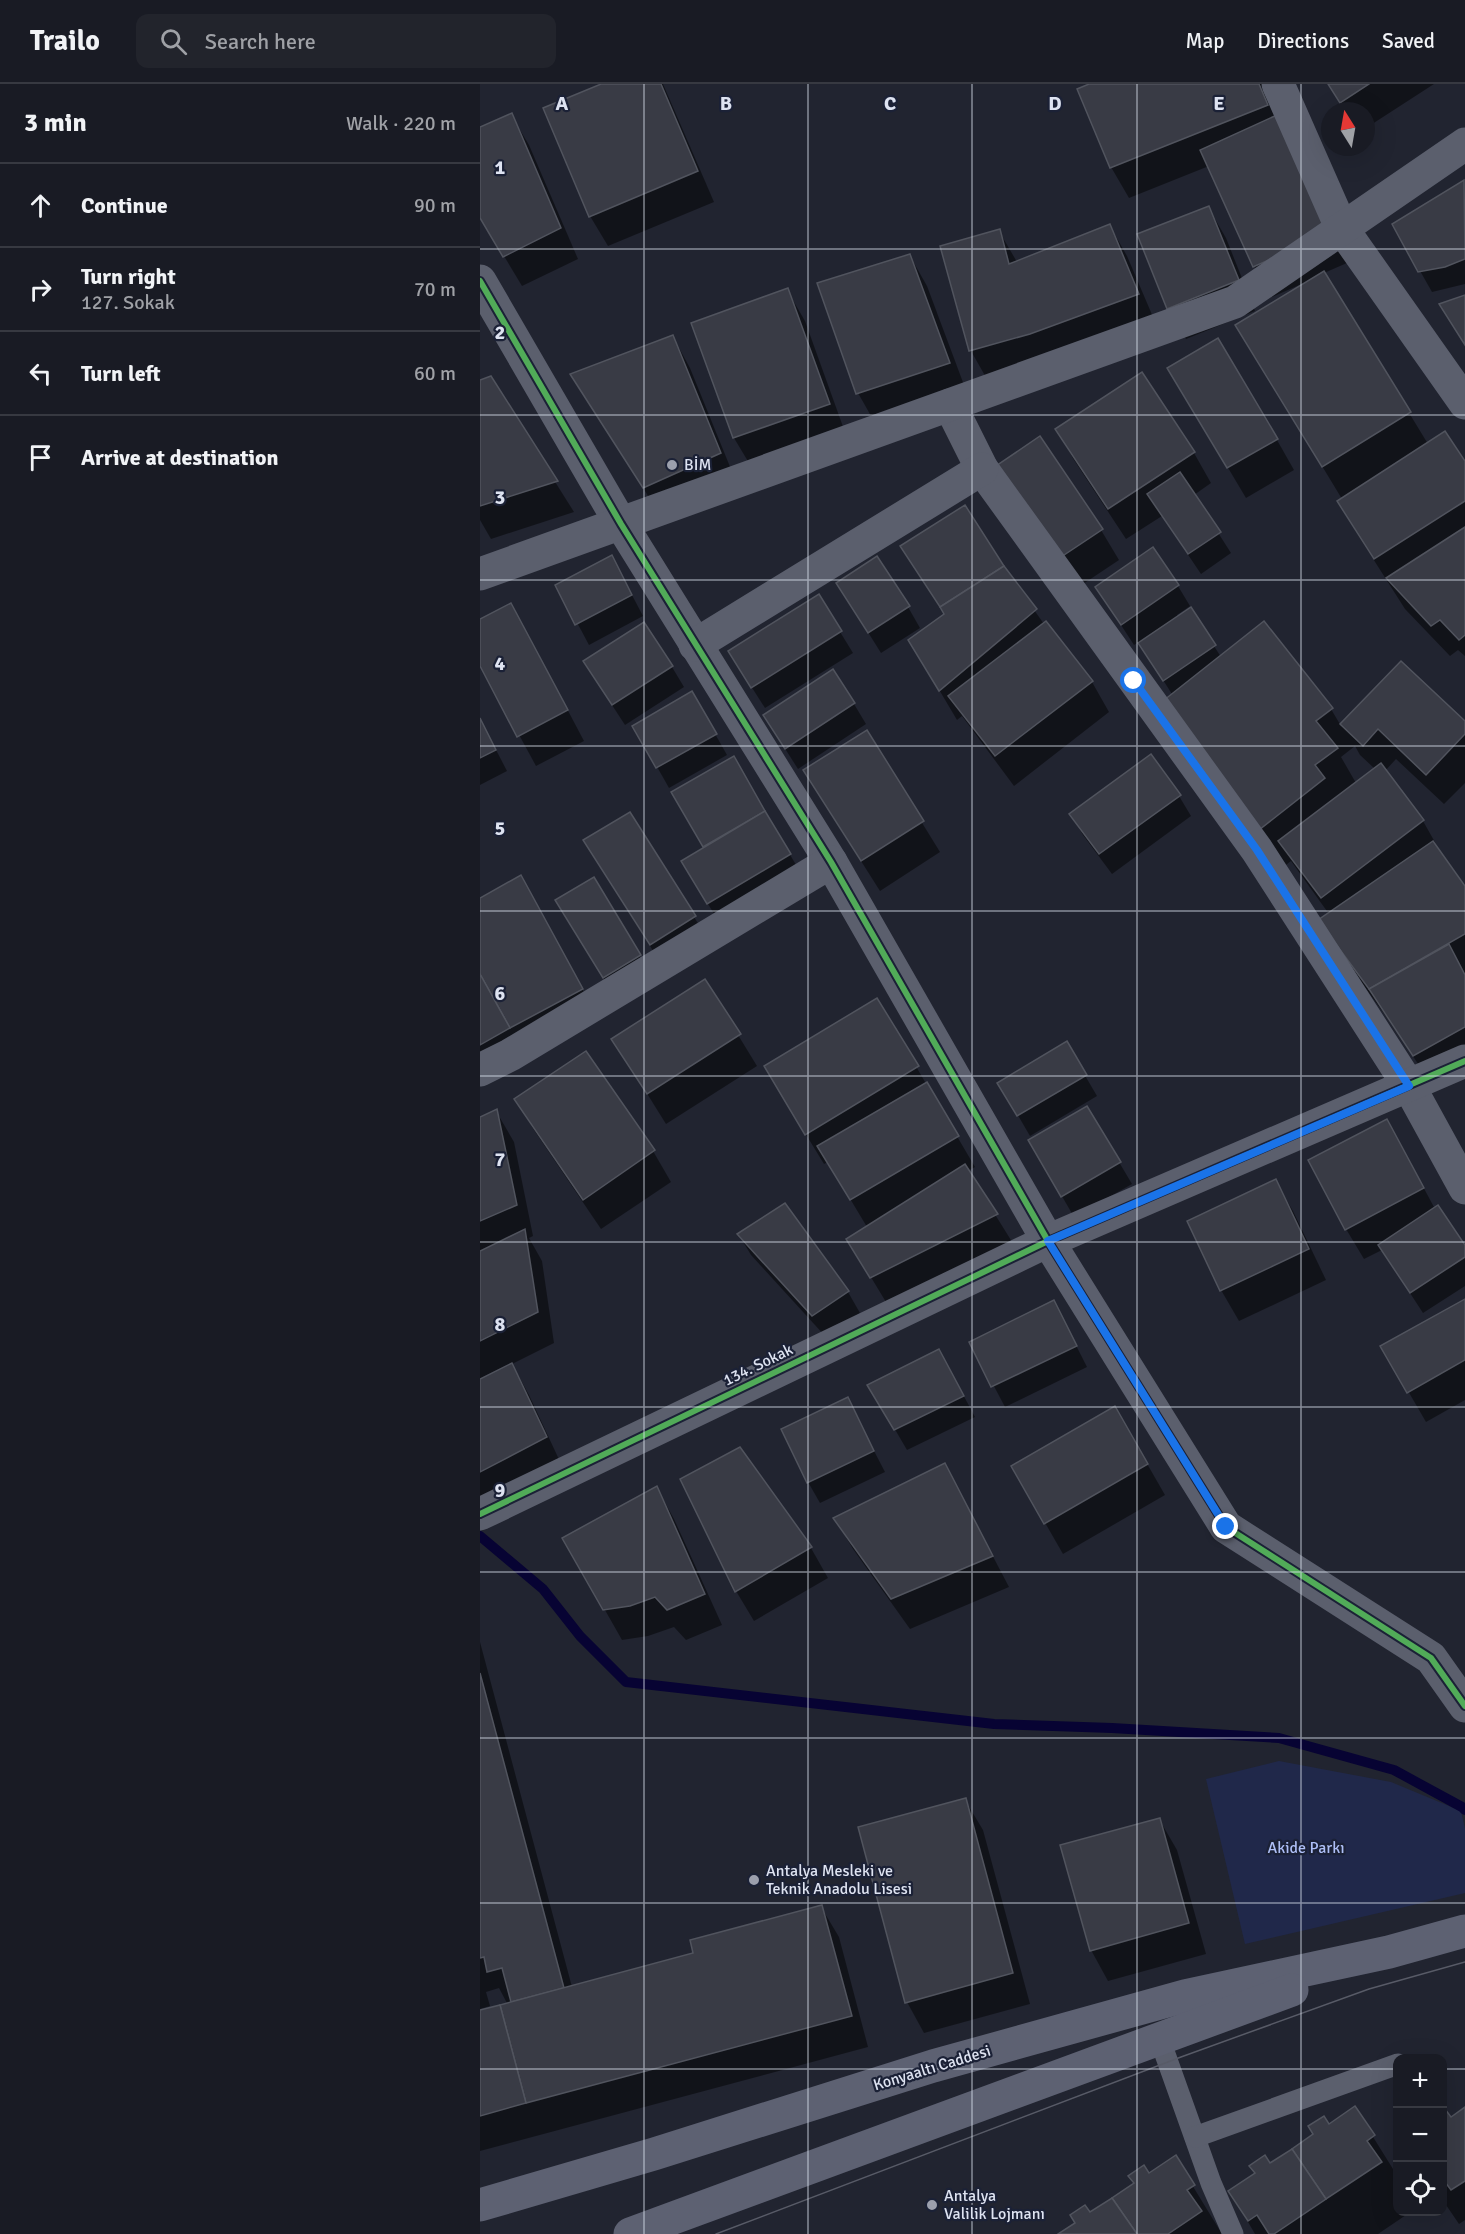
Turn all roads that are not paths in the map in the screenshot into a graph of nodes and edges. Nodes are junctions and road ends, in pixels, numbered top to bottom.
1 (1278, 84) edge
2 (1465, 144) edge
3 (1341, 227) junction
4 (480, 281) edge
5 (1465, 403) edge
6 (950, 405) junction
7 (982, 469) junction
8 (621, 524) junction
9 (581, 538) junction
10 (480, 574) edge
11 (480, 591) edge
12 (695, 645) junction
13 (831, 861) junction
14 (1465, 1061) edge
15 (480, 1070) edge
16 (1409, 1086) junction
17 (1465, 1188) edge
18 (1048, 1241) junction
19 (480, 1514) edge
20 (1465, 1706) edge
21 (1462, 1932) edge
22 (1389, 1952) junction
23 (1160, 2040) junction
24 (1393, 2066) edge
25 (1195, 2137) junction
26 (480, 2205) edge
27 (630, 2234) edge
28 (1233, 2234) edge

1 - 3 street
2 - 3 street
3 - 5 street
3 - 6 street
4 - 8 street
6 - 7 street
6 - 8 street
7 - 12 street
7 - 16 street
8 - 9 street
8 - 12 street
9 - 10 street
9 - 11 street
12 - 13 street
13 - 15 street
13 - 18 street
14 - 16 street, 134. Sokak
16 - 17 street
16 - 18 street, 134. Sokak
18 - 19 street, 134. Sokak
18 - 20 street
21 - 22 main road, Konyaaltı Caddesi
22 - 23 main road, Konyaaltı Caddesi
22 - 26 main road, Konyaaltı Caddesi
23 - 25 lane
23 - 27 main road, Konyaaltı Caddesi
24 - 25 lane
25 - 28 lane

